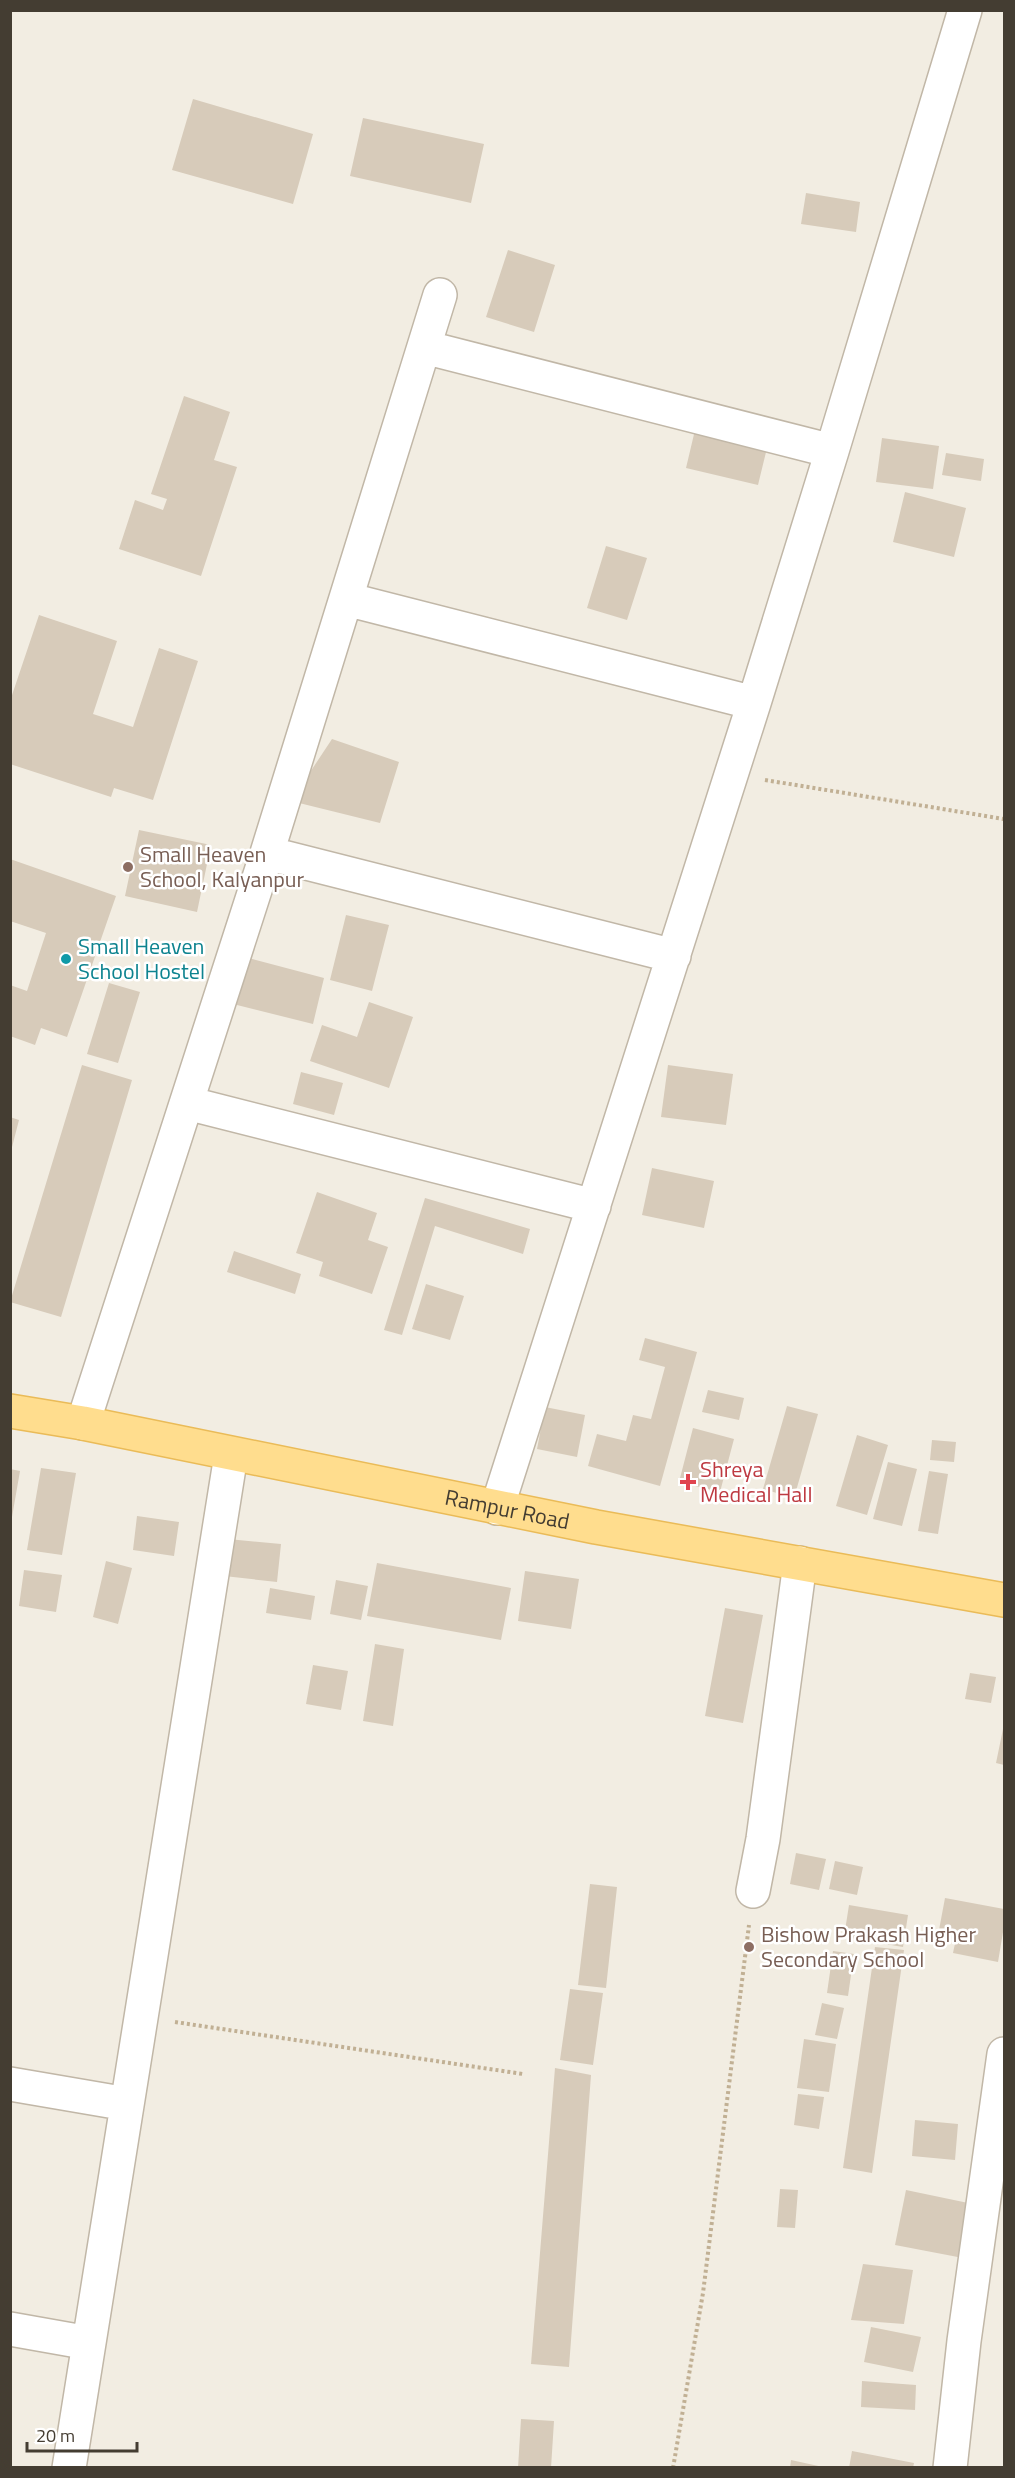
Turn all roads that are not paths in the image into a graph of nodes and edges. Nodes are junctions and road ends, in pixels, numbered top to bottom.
1 (964, 10) edge
2 (440, 295) dead end
3 (424, 347) junction
4 (832, 451) junction
5 (346, 598) junction
6 (754, 703) junction
7 (267, 853) junction
8 (674, 956) junction
9 (187, 1103) junction
10 (594, 1206) junction
11 (10, 1411) edge
12 (83, 1423) junction
13 (231, 1455) junction
14 (497, 1508) junction
15 (800, 1563) junction
16 (1005, 1600) edge
17 (753, 1891) road end
18 (1005, 2054) edge
19 (10, 2084) edge
20 (128, 2104) junction
21 (10, 2329) edge
22 (89, 2343) junction
23 (69, 2468) edge
24 (951, 2468) edge

1 - 4 street
2 - 3 street
3 - 4 street
3 - 5 street
4 - 6 street
5 - 6 street
5 - 7 street
6 - 8 street
7 - 8 street
7 - 9 street
8 - 10 street
9 - 10 street
9 - 12 street
10 - 14 street
11 - 12 main road, Rampur Road
12 - 13 main road, Rampur Road
13 - 14 main road, Rampur Road
13 - 20 street
14 - 15 main road, Rampur Road
15 - 16 main road, Rampur Road
15 - 17 street
18 - 24 street
19 - 20 street
20 - 22 street
21 - 22 street
22 - 23 street

